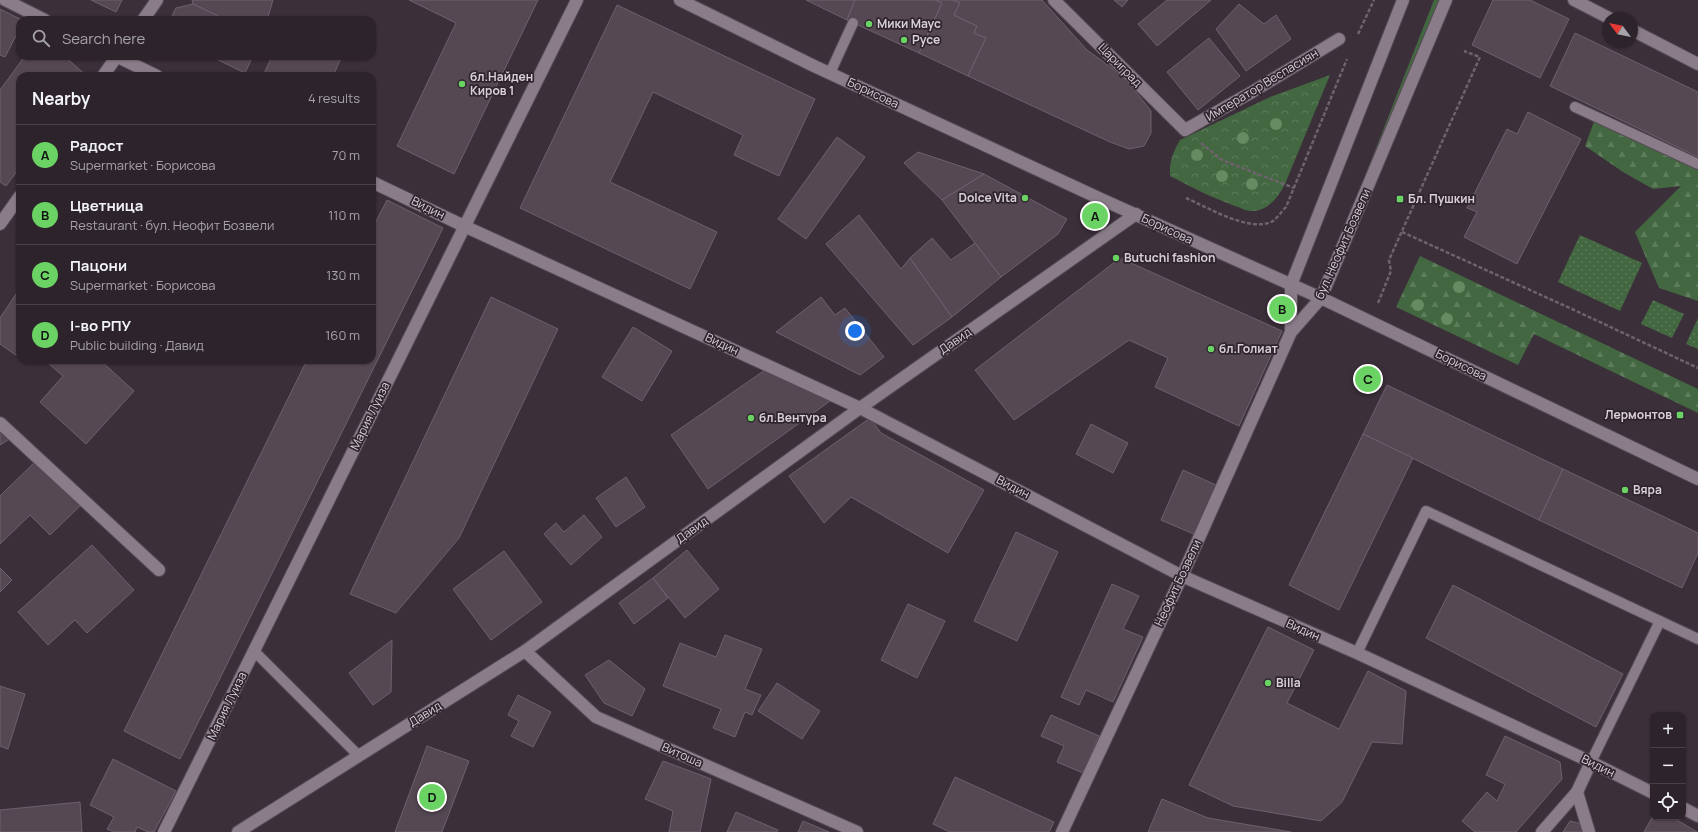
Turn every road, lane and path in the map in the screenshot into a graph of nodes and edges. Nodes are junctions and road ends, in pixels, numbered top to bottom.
1 (5, 0) edge
2 (157, 0) edge
3 (577, 0) edge
4 (680, 0) edge
5 (1054, 0) edge
6 (1374, 0) edge
7 (1403, 0) edge
8 (1446, 0) edge
9 (1574, 0) edge
10 (1602, 14) edge
11 (37, 16) edge
12 (146, 16) edge
13 (853, 22) dead end
14 (1638, 33) edge
15 (1356, 37) dead end
16 (1339, 39) dead end
17 (1464, 51) dead end
18 (1348, 56) dead end
19 (114, 60) edge
20 (125, 60) edge
21 (1698, 64) edge
22 (107, 72) edge
23 (149, 72) edge
24 (830, 73) junction
25 (1575, 107) dead end
26 (1185, 130) junction
27 (1698, 164) edge
28 (376, 184) edge
29 (1294, 188) junction
30 (1186, 198) dead end
31 (16, 202) edge
32 (1136, 214) junction
33 (0, 224) edge
34 (464, 226) junction
35 (1402, 232) junction
36 (1291, 285) junction
37 (1321, 298) junction
38 (1369, 321) junction
39 (1291, 332) junction
40 (1698, 368) edge
41 (860, 408) junction
42 (0, 423) edge
43 (1698, 479) edge
44 (159, 570) dead end
45 (1182, 576) junction
46 (1660, 621) junction
47 (1698, 639) edge
48 (254, 651) junction
49 (525, 651) junction
50 (1357, 654) junction
51 (359, 756) junction
52 (1591, 762) junction
53 (1577, 792) junction
54 (1650, 792) edge
55 (1686, 810) edge
56 (1698, 816) edge
57 (164, 832) edge
58 (238, 832) edge
59 (857, 832) edge
60 (1062, 832) edge
61 (1542, 832) edge
62 (1589, 832) edge

1 - 11 street
2 - 12 street
3 - 34 street, Мария Луиза
4 - 24 street, Борисова
5 - 26 street, Цариград
6 - 15 path
7 - 36 street
8 - 37 street, бул. Неофит Бозвели
9 - 10 street
13 - 24 lane
14 - 21 street
16 - 26 street, Император Веспасиян
17 - 35 path
18 - 29 path
19 - 22 street
20 - 23 street
24 - 32 street, Борисова
25 - 27 lane
26 - 29 path
28 - 34 street, Видин
29 - 30 path
31 - 33 street
32 - 36 street, Борисова
32 - 41 street, Давид
34 - 41 street, Видин
34 - 48 street, Мария Луиза
35 - 38 path
35 - 40 path
36 - 37 street, Борисова
36 - 39 street
37 - 38 street, Борисова
37 - 39 street, бул. Неофит Бозвели
38 - 43 street, Борисова
39 - 45 street, Неофит Бозвели
41 - 45 street, Видин
41 - 49 street, Давид
42 - 44 street
45 - 50 street, Видин
45 - 60 street, Неофит Бозвели
46 - 47 lane
46 - 50 lane
46 - 52 lane
48 - 51 lane
48 - 57 street, Мария Луиза
49 - 51 street, Давид
49 - 59 street, Витоша
50 - 52 street, Видин
51 - 58 street, Давид
52 - 53 street
52 - 54 street, Видин
53 - 61 street
53 - 62 street
55 - 56 street

